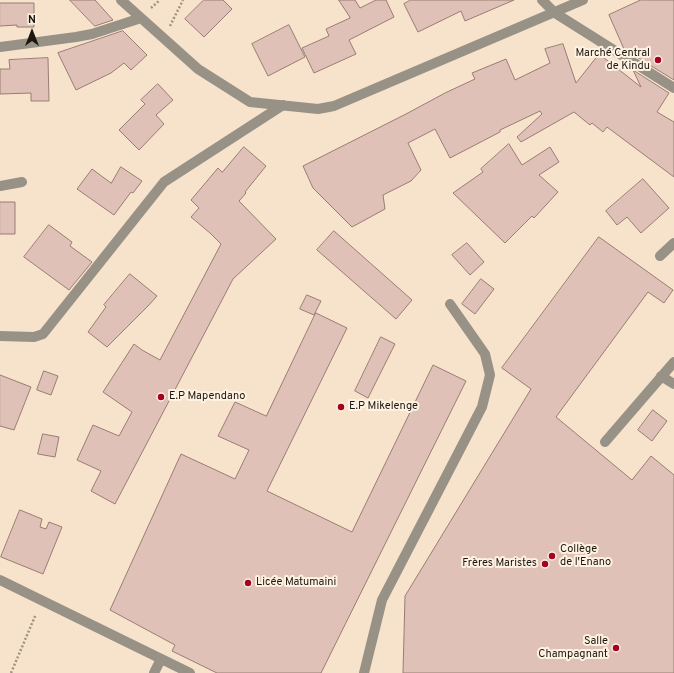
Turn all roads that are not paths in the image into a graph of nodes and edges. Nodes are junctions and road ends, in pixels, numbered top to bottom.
1 (121, 0) edge
2 (542, 0) edge
3 (583, 0) edge
4 (555, 13) junction
5 (141, 18) junction
6 (0, 47) edge
7 (674, 88) edge
8 (283, 105) junction
9 (22, 182) dead end
10 (0, 186) edge
11 (674, 243) edge
12 (660, 256) dead end
13 (450, 304) dead end
14 (0, 336) edge
15 (674, 362) edge
16 (661, 376) junction
17 (674, 384) edge
18 (605, 442) dead end
19 (0, 580) edge
20 (162, 659) junction
21 (154, 673) edge
22 (190, 673) edge
23 (364, 673) edge

1 - 5 street
2 - 4 street
3 - 4 street
4 - 7 street
4 - 8 street
5 - 6 street
5 - 8 street
8 - 14 street
9 - 10 street
11 - 12 street
13 - 23 street
15 - 16 street
16 - 17 street
16 - 18 street
19 - 20 street
20 - 21 street
20 - 22 street

